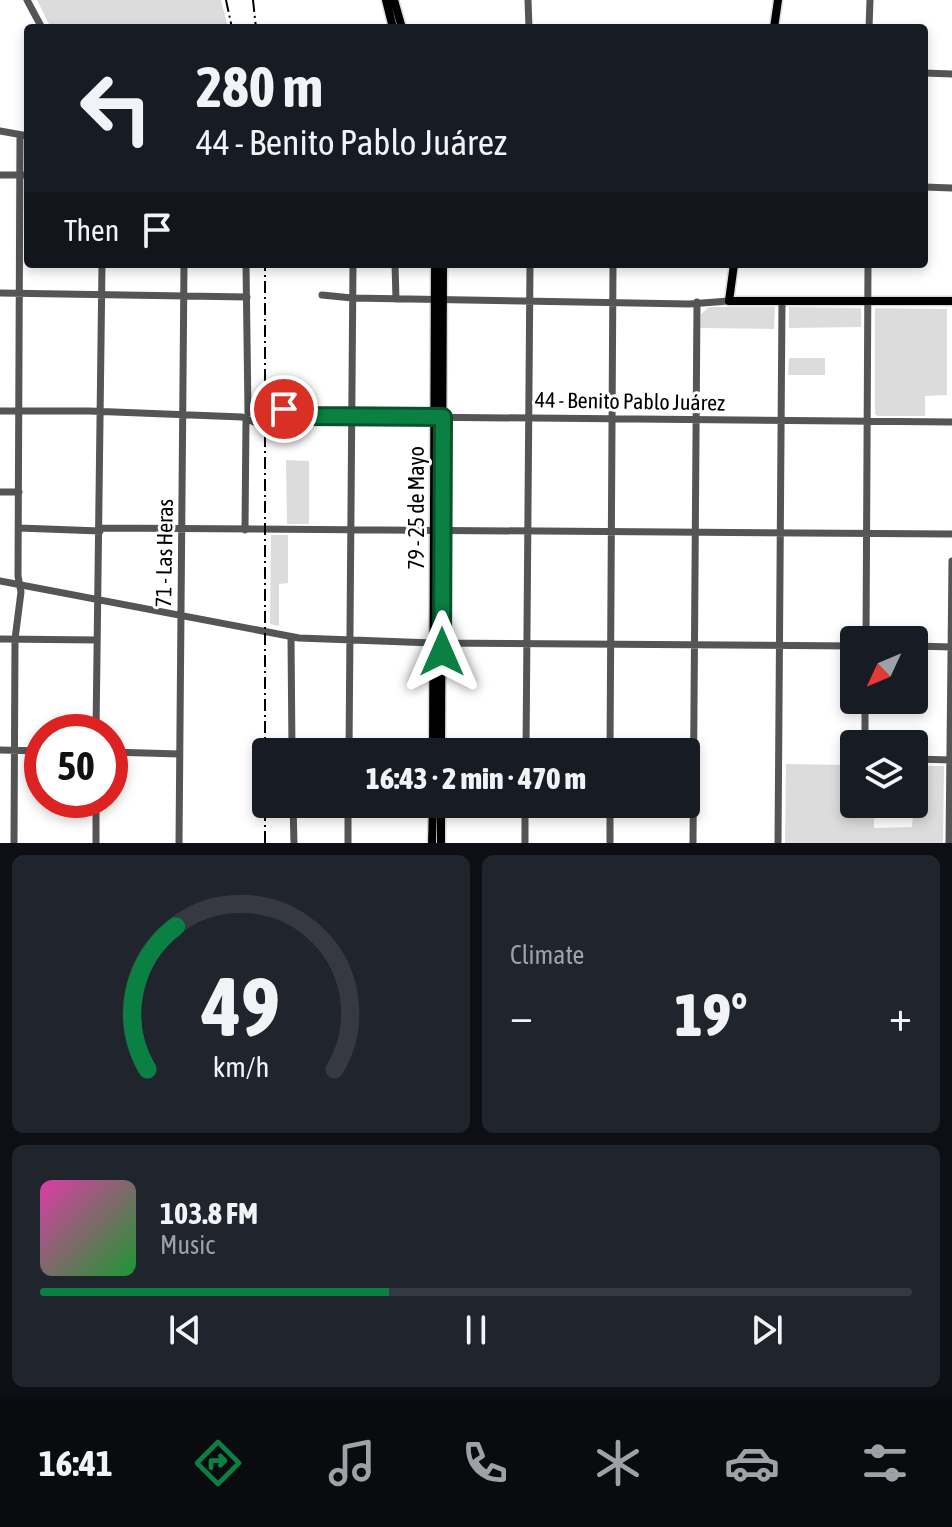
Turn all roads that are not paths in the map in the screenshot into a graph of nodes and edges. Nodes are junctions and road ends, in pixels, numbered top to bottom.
1 (27, 0) edge
2 (386, 0) edge
3 (394, 0) edge
4 (528, 0) edge
5 (778, 0) edge
6 (870, 0) edge
7 (40, 24) edge
8 (392, 24) edge
9 (401, 24) edge
10 (529, 24) edge
11 (775, 24) edge
12 (869, 24) edge
13 (928, 73) edge
14 (952, 74) edge
15 (0, 131) edge
16 (24, 136) edge
17 (0, 175) edge
18 (18, 175) junction
19 (24, 175) edge
20 (928, 187) edge
21 (952, 188) edge
22 (102, 268) edge
23 (184, 268) edge
24 (246, 268) edge
25 (353, 268) edge
26 (395, 268) edge
27 (435, 268) edge
28 (443, 268) edge
29 (530, 268) edge
30 (613, 268) edge
31 (733, 268) edge
32 (868, 268) edge
33 (0, 293) edge
34 (18, 293) junction
35 (101, 294) junction
36 (322, 295) dead end
37 (184, 296) junction
38 (247, 297) junction
39 (352, 298) junction
40 (396, 299) junction
41 (439, 300) junction
42 (530, 300) junction
43 (729, 301) junction
44 (782, 301) junction
45 (868, 301) junction
46 (952, 301) edge
47 (613, 302) junction
48 (697, 302) junction
49 (284, 409) tunnel mouth
50 (0, 411) edge
51 (19, 411) junction
52 (100, 411) junction
53 (248, 415) junction
54 (184, 416) junction
55 (308, 416) junction
56 (350, 417) junction
57 (438, 417) junction
58 (529, 418) junction
59 (612, 419) junction
60 (696, 420) junction
61 (781, 421) junction
62 (868, 422) junction
63 (952, 422) edge
64 (259, 424) tunnel mouth
65 (283, 424) tunnel mouth
66 (0, 492) edge
67 (19, 492) junction
68 (19, 528) junction
69 (183, 528) junction
70 (100, 529) junction
71 (245, 530) junction
72 (350, 530) junction
73 (438, 530) junction
74 (528, 531) junction
75 (611, 531) junction
76 (695, 532) junction
77 (780, 533) junction
78 (867, 534) junction
79 (952, 534) edge
80 (952, 561) edge
81 (0, 581) edge
82 (19, 584) junction
83 (98, 599) junction
84 (182, 615) junction
85 (866, 626) edge
86 (291, 637) junction
87 (0, 639) edge
88 (15, 639) junction
89 (97, 640) junction
90 (350, 642) junction
91 (528, 642) junction
92 (438, 643) junction
93 (611, 643) junction
94 (695, 643) junction
95 (779, 644) junction
96 (840, 646) edge
97 (928, 646) edge
98 (951, 647) edge
99 (96, 714) edge
100 (292, 738) edge
101 (349, 738) edge
102 (434, 738) edge
103 (441, 738) edge
104 (526, 738) edge
105 (610, 738) edge
106 (0, 750) edge
107 (14, 751) junction
108 (24, 751) edge
109 (128, 753) edge
110 (179, 754) junction
111 (928, 759) edge
112 (951, 760) edge
113 (96, 818) edge
114 (293, 818) edge
115 (348, 818) edge
116 (433, 818) edge
117 (441, 818) edge
118 (525, 818) edge
119 (610, 818) edge
120 (14, 843) edge
121 (96, 843) edge
122 (179, 843) edge
123 (294, 843) edge
124 (348, 843) edge
125 (432, 843) edge
126 (441, 843) edge
127 (525, 843) edge
128 (610, 843) edge
129 (693, 843) edge
130 (778, 843) edge
131 (949, 843) edge

1 - 7 street
2 - 8 main road
3 - 9 main road
4 - 10 street
5 - 11 main road
6 - 12 street
13 - 14 street
15 - 16 street
16 - 18 street
17 - 18 street
18 - 19 street
18 - 34 street
20 - 21 street
22 - 35 street
23 - 37 street, 71 - Las Heras
24 - 38 street
25 - 39 street
26 - 40 street
27 - 41 main road, 79 - 25 de Mayo
28 - 41 main road, 79 - 25 de Mayo
29 - 42 street
30 - 47 street
31 - 43 main road
32 - 45 street
33 - 34 street
34 - 35 street
34 - 51 street
35 - 37 street
35 - 52 street
36 - 39 street
37 - 38 street
37 - 54 street, 71 - Las Heras
38 - 53 street
39 - 40 street
39 - 56 street
40 - 41 street
41 - 42 street
41 - 57 main road, 79 - 25 de Mayo
42 - 47 street
42 - 58 street
43 - 44 main road
43 - 48 street
44 - 45 main road
44 - 61 street
45 - 46 main road
45 - 62 street
47 - 48 street
47 - 59 street
48 - 60 street
49 - 55 street, 44 - Benito Pablo Juárez
50 - 51 street
51 - 52 street
51 - 67 street
52 - 54 street
52 - 70 street
53 - 54 street
53 - 64 street
53 - 71 street
54 - 69 street, 71 - Las Heras
55 - 56 street, 44 - Benito Pablo Juárez
55 - 65 street, 44 - Benito Pablo Juárez
56 - 57 street, 44 - Benito Pablo Juárez
56 - 72 street
57 - 58 street, 44 - Benito Pablo Juárez
57 - 73 main road, 79 - 25 de Mayo
58 - 59 street, 44 - Benito Pablo Juárez
58 - 74 street
59 - 60 street, 44 - Benito Pablo Juárez
59 - 75 street
60 - 61 street, 44 - Benito Pablo Juárez
60 - 76 street
61 - 62 street, 44 - Benito Pablo Juárez
61 - 77 street
62 - 63 street, 44 - Benito Pablo Juárez
62 - 78 street
66 - 67 street
67 - 68 street
68 - 70 street
68 - 82 street
69 - 70 street
69 - 71 street
69 - 84 street, 71 - Las Heras
70 - 83 street
71 - 72 street
72 - 73 street
72 - 90 street
73 - 74 street
73 - 92 main road, 79 - 25 de Mayo
74 - 75 street
74 - 91 street
75 - 76 street
75 - 93 street
76 - 77 street
76 - 94 street
77 - 78 street
77 - 95 street
78 - 79 street
78 - 85 street
80 - 98 street
81 - 82 street
82 - 83 street
82 - 88 street
83 - 84 street
83 - 89 street
84 - 86 street
84 - 110 street, 71 - Las Heras
86 - 90 street
86 - 100 street
87 - 88 street
88 - 89 street
88 - 107 street
89 - 99 street
90 - 92 street
90 - 101 street
91 - 92 street
91 - 93 street
91 - 104 street
92 - 102 main road, 79 - 25 de Mayo
92 - 103 main road, 79 - 25 de Mayo
93 - 94 street
93 - 105 street
94 - 95 street
94 - 129 street
95 - 96 street
95 - 130 street
97 - 98 street
98 - 112 street
106 - 107 street
107 - 108 street
107 - 120 street
109 - 110 street
110 - 122 street, 71 - Las Heras
111 - 112 street
112 - 131 street
113 - 121 street
114 - 123 street
115 - 124 street
116 - 125 main road
117 - 126 main road
118 - 127 street
119 - 128 street

